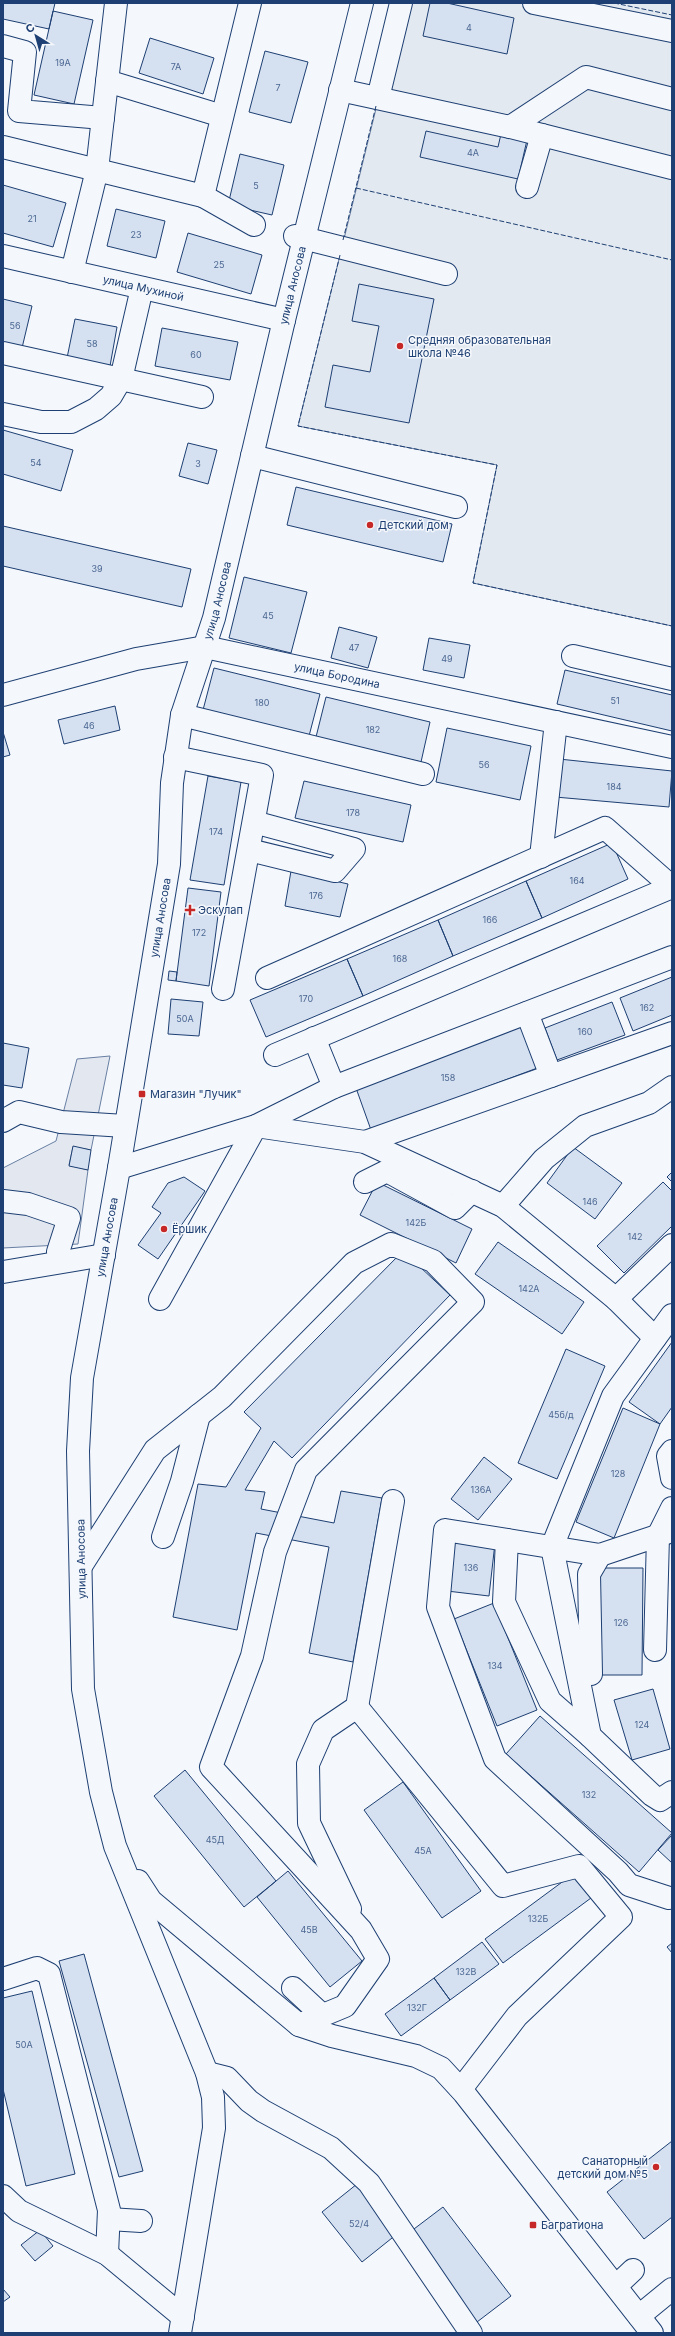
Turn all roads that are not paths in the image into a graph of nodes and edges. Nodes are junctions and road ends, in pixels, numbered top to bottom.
1 (116, 3) edge
2 (250, 3) edge
3 (362, 3) edge
4 (401, 3) edge
5 (534, 3) edge
6 (672, 31) edge
7 (3, 46) edge
8 (107, 81) junction
9 (340, 90) junction
10 (378, 98) junction
11 (672, 99) edge
12 (222, 116) junction
13 (103, 118) junction
14 (510, 127) junction
15 (542, 135) junction
16 (3, 148) edge
17 (672, 168) edge
18 (97, 170) junction
19 (527, 187) dead end
20 (203, 196) junction
21 (254, 225) dead end
22 (299, 238) junction
23 (3, 256) edge
24 (72, 272) junction
25 (446, 274) dead end
26 (142, 288) junction
27 (284, 320) junction
28 (3, 353) edge
29 (121, 379) junction
30 (202, 397) dead end
31 (3, 414) edge
32 (252, 456) junction
33 (456, 507) dead end
34 (205, 647) junction
35 (573, 656) dead end
36 (672, 679) edge
37 (3, 695) edge
38 (182, 715) junction
39 (556, 722) junction
40 (672, 747) edge
41 (175, 757) junction
42 (423, 774) dead end
43 (254, 822) junction
44 (249, 850) junction
45 (541, 857) junction
46 (672, 887) edge
47 (672, 957) edge
48 (267, 978) dead end
49 (223, 989) dead end
50 (526, 1013) junction
51 (672, 1033) edge
52 (314, 1038) junction
53 (275, 1055) dead end
54 (551, 1076) junction
55 (334, 1087) junction
56 (672, 1087) edge
57 (8, 1114) edge
58 (125, 1126) junction
59 (256, 1126) junction
60 (365, 1142) junction
61 (119, 1168) junction
62 (365, 1182) dead end
63 (472, 1191) junction
64 (3, 1202) edge
65 (503, 1206) junction
66 (672, 1245) edge
67 (58, 1252) junction
68 (99, 1256) junction
69 (3, 1257) edge
70 (3, 1272) edge
71 (616, 1299) junction
72 (160, 1300) dead end
73 (672, 1315) edge
74 (655, 1338) junction
75 (199, 1415) junction
76 (672, 1451) edge
77 (672, 1478) edge
78 (393, 1501) dead end
79 (672, 1508) edge
80 (665, 1533) edge
81 (163, 1537) dead end
82 (507, 1540) junction
83 (552, 1547) junction
84 (600, 1555) junction
85 (81, 1566) junction
86 (655, 1650) dead end
87 (591, 1674) dead end
88 (357, 1707) junction
89 (590, 1736) junction
90 (672, 1792) edge
91 (115, 1846) junction
92 (669, 1898) dead end
93 (360, 1930) junction
94 (3, 1979) edge
95 (293, 1988) dead end
96 (322, 2015) junction
97 (300, 2025) junction
98 (207, 2073) junction
99 (461, 2089) junction
100 (3, 2196) edge
101 (109, 2220) junction
102 (141, 2221) dead end
103 (107, 2254) junction
104 (634, 2270) dead end
105 (616, 2286) junction
106 (672, 2289) edge
107 (639, 2316) junction
108 (181, 2325) edge
109 (471, 2333) edge
110 (652, 2333) edge

1 - 8 street
2 - 12 street
3 - 9 street, улица Аносова
4 - 10 street
5 - 6 street
7 - 13 street
8 - 12 street
8 - 13 street
9 - 10 street
9 - 22 street, улица Аносова
10 - 14 street
11 - 14 street
12 - 20 street
13 - 18 street
14 - 15 street
15 - 17 street
15 - 19 street
16 - 18 street
18 - 20 street
18 - 24 street
20 - 21 street
22 - 25 street
22 - 27 street, улица Аносова
23 - 24 street, улица Мухиной
24 - 26 street, улица Мухиной
26 - 27 street, улица Мухиной
26 - 29 street
27 - 32 street, улица Аносова
28 - 29 street
29 - 30 street
29 - 31 street
32 - 33 street
32 - 34 street, улица Аносова
34 - 37 street, улица Бородина
34 - 38 street, улица Аносова
34 - 39 street, улица Бородина
35 - 36 street
38 - 41 street, улица Аносова
38 - 42 street
39 - 40 street, улица Бородина
39 - 45 street
41 - 43 street
41 - 58 street, улица Аносова
43 - 44 street
43 - 44 street
44 - 49 street
45 - 46 street
45 - 48 street
46 - 52 street
47 - 50 street
50 - 54 street
50 - 55 street
51 - 54 street
52 - 53 street
52 - 55 street
54 - 60 street
55 - 59 street
56 - 65 street
57 - 58 street
58 - 61 street, улица Аносова
59 - 60 street
59 - 61 street
59 - 72 street
60 - 63 street
61 - 68 street, улица Аносова
62 - 63 street
63 - 65 street
64 - 67 street
65 - 71 street
66 - 71 street
67 - 68 street
67 - 69 street
68 - 70 street
68 - 85 street, улица Аносова
71 - 74 street
73 - 74 street
74 - 83 street
75 - 81 street
75 - 85 street
75 - 93 street
76 - 77 street
78 - 88 street
79 - 80 street
80 - 84 street
80 - 86 street
82 - 83 street
82 - 89 street
82 - 92 street
83 - 84 street
83 - 89 street
84 - 87 street
85 - 91 street, улица Аносова
88 - 93 street
88 - 99 street
89 - 90 street
91 - 97 street
91 - 98 street
93 - 96 street
94 - 101 street
95 - 96 street
96 - 97 street
97 - 99 street
98 - 108 street
98 - 109 street
99 - 105 street
100 - 103 street
101 - 102 street
101 - 103 street
103 - 108 street
104 - 105 street
105 - 107 street
106 - 107 street
107 - 110 street

